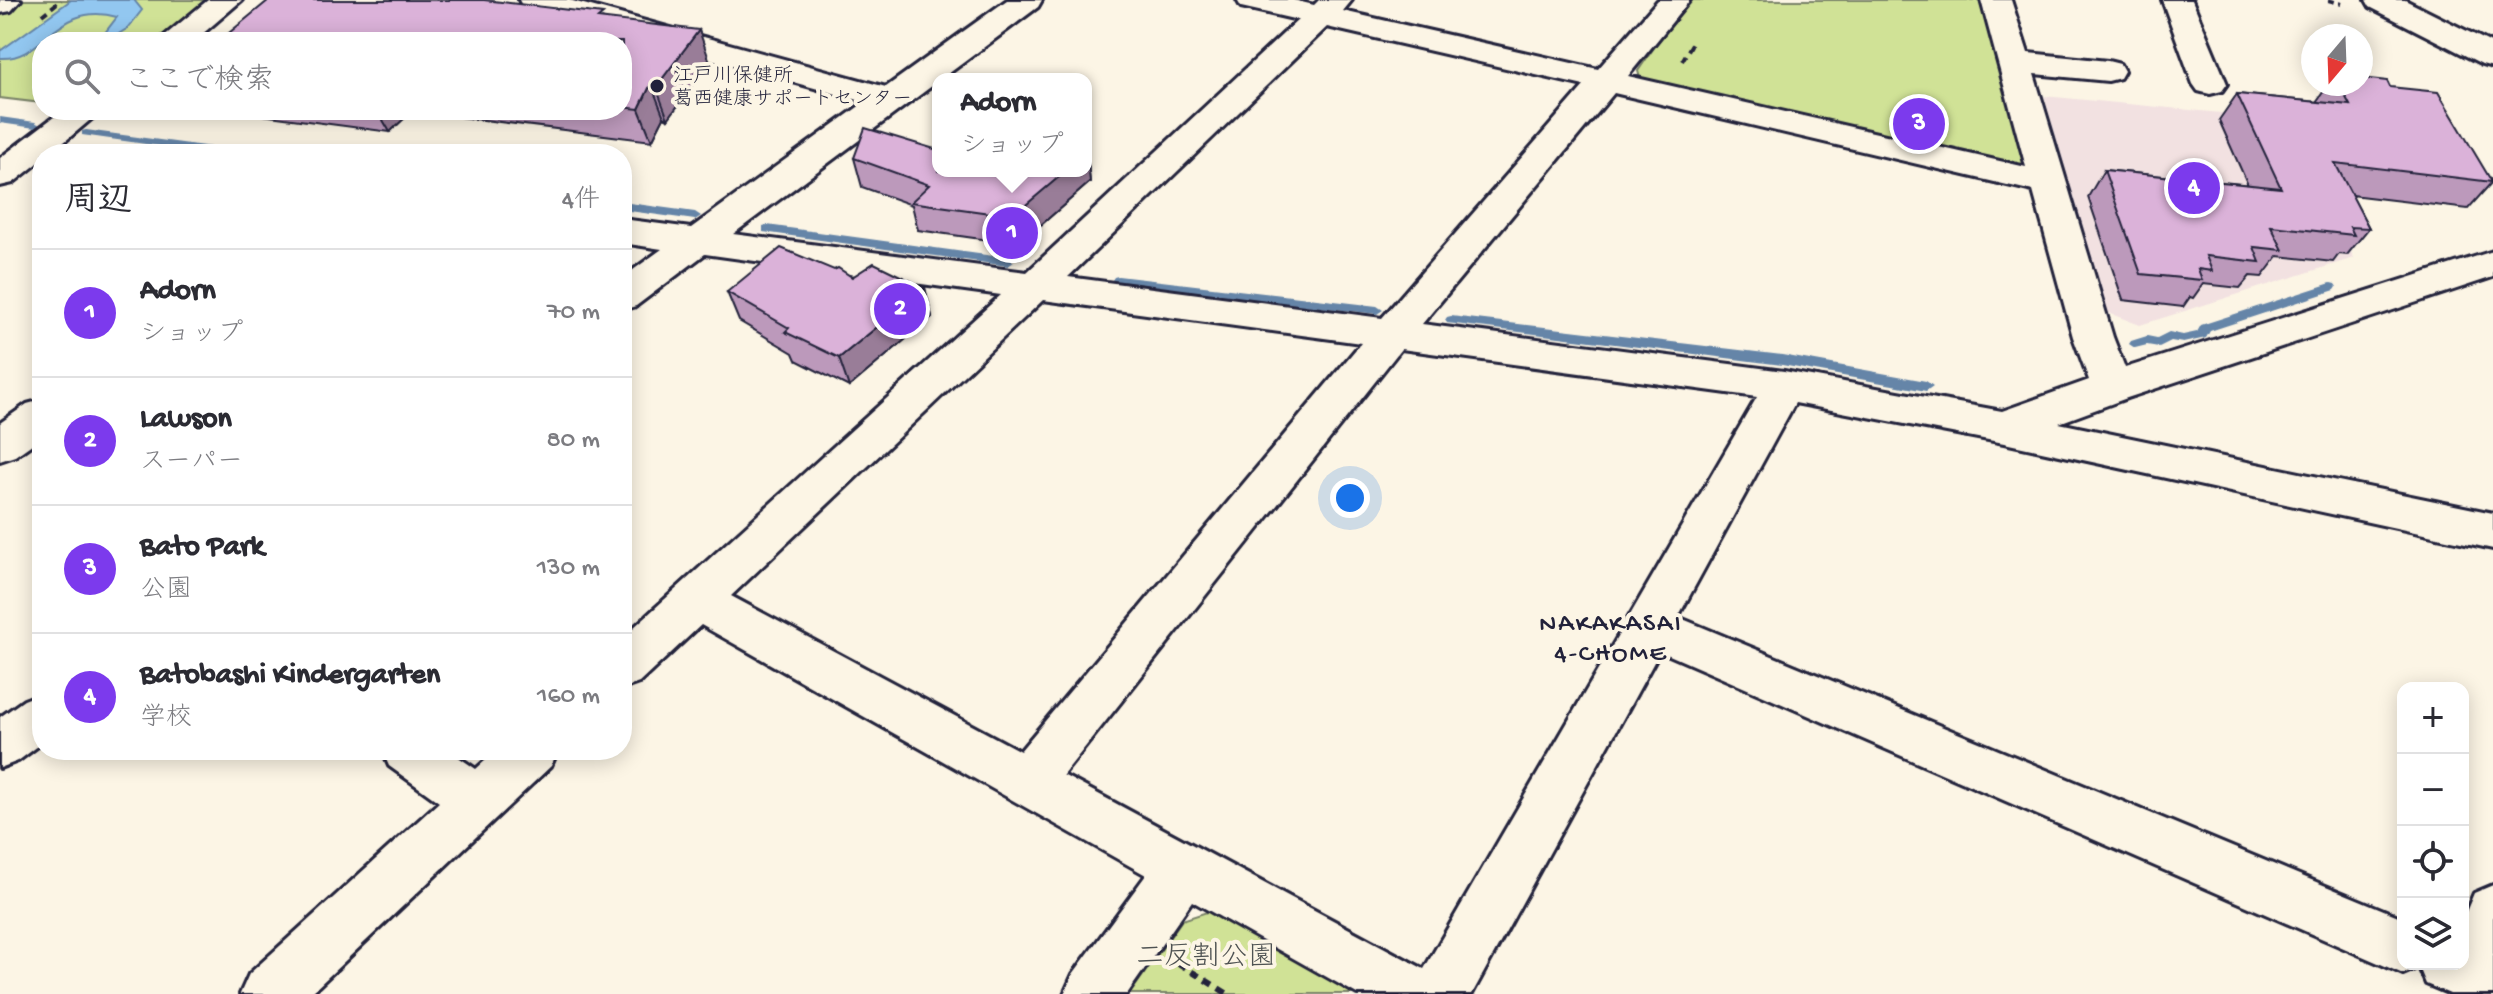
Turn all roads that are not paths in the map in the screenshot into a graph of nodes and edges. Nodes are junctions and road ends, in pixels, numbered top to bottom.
1 (6, 0) edge
2 (227, 0) edge
3 (534, 0) edge
4 (1027, 0) edge
5 (1252, 0) edge
6 (1675, 0) edge
7 (1996, 0) edge
8 (2177, 0) edge
9 (2381, 0) edge
10 (0, 4) edge
11 (1329, 8) edge
12 (186, 32) edge
13 (2493, 57) edge
14 (2015, 62) junction
15 (2108, 71) dead end
16 (1607, 81) junction
17 (2210, 84) dead end
18 (891, 99) junction
19 (72, 120) edge
20 (0, 143) edge
21 (40, 144) edge
22 (32, 148) edge
23 (32, 150) edge
24 (0, 175) edge
25 (2049, 183) junction
26 (632, 232) edge
27 (698, 242) junction
28 (2493, 264) edge
29 (1034, 286) junction
30 (632, 290) edge
31 (1393, 332) junction
32 (1784, 386) junction
33 (2112, 387) junction
34 (32, 422) edge
35 (2004, 427) junction
36 (0, 445) edge
37 (2493, 531) edge
38 (696, 599) junction
39 (1648, 625) junction
40 (632, 659) edge
41 (32, 722) edge
42 (0, 745) edge
43 (421, 760) edge
44 (522, 760) edge
45 (1027, 781) junction
46 (479, 801) junction
47 (1184, 868) junction
48 (2493, 912) edge
49 (2397, 943) edge
50 (2470, 979) edge
51 (269, 994) edge
52 (1093, 994) edge
53 (1413, 994) edge
54 (1441, 994) edge

1 - 10 street
2 - 12 street
3 - 18 street
4 - 18 street
5 - 11 street
6 - 16 street
7 - 14 street
8 - 17 street
9 - 13 street
11 - 16 street
11 - 29 street
14 - 15 street
14 - 25 street
16 - 25 street
16 - 31 street
18 - 27 street
19 - 21 street
20 - 22 street
23 - 24 street
25 - 33 street
26 - 27 street
27 - 29 street
27 - 30 street
28 - 33 street
29 - 31 street
29 - 38 street
31 - 32 street
31 - 45 street
32 - 35 street
32 - 39 street
33 - 35 street
34 - 36 street
35 - 37 street
38 - 40 street
38 - 45 street
39 - 49 street
39 - 54 street
41 - 42 street
43 - 46 street
44 - 46 street
45 - 47 street
46 - 51 street
47 - 52 street
47 - 53 street
48 - 50 street

